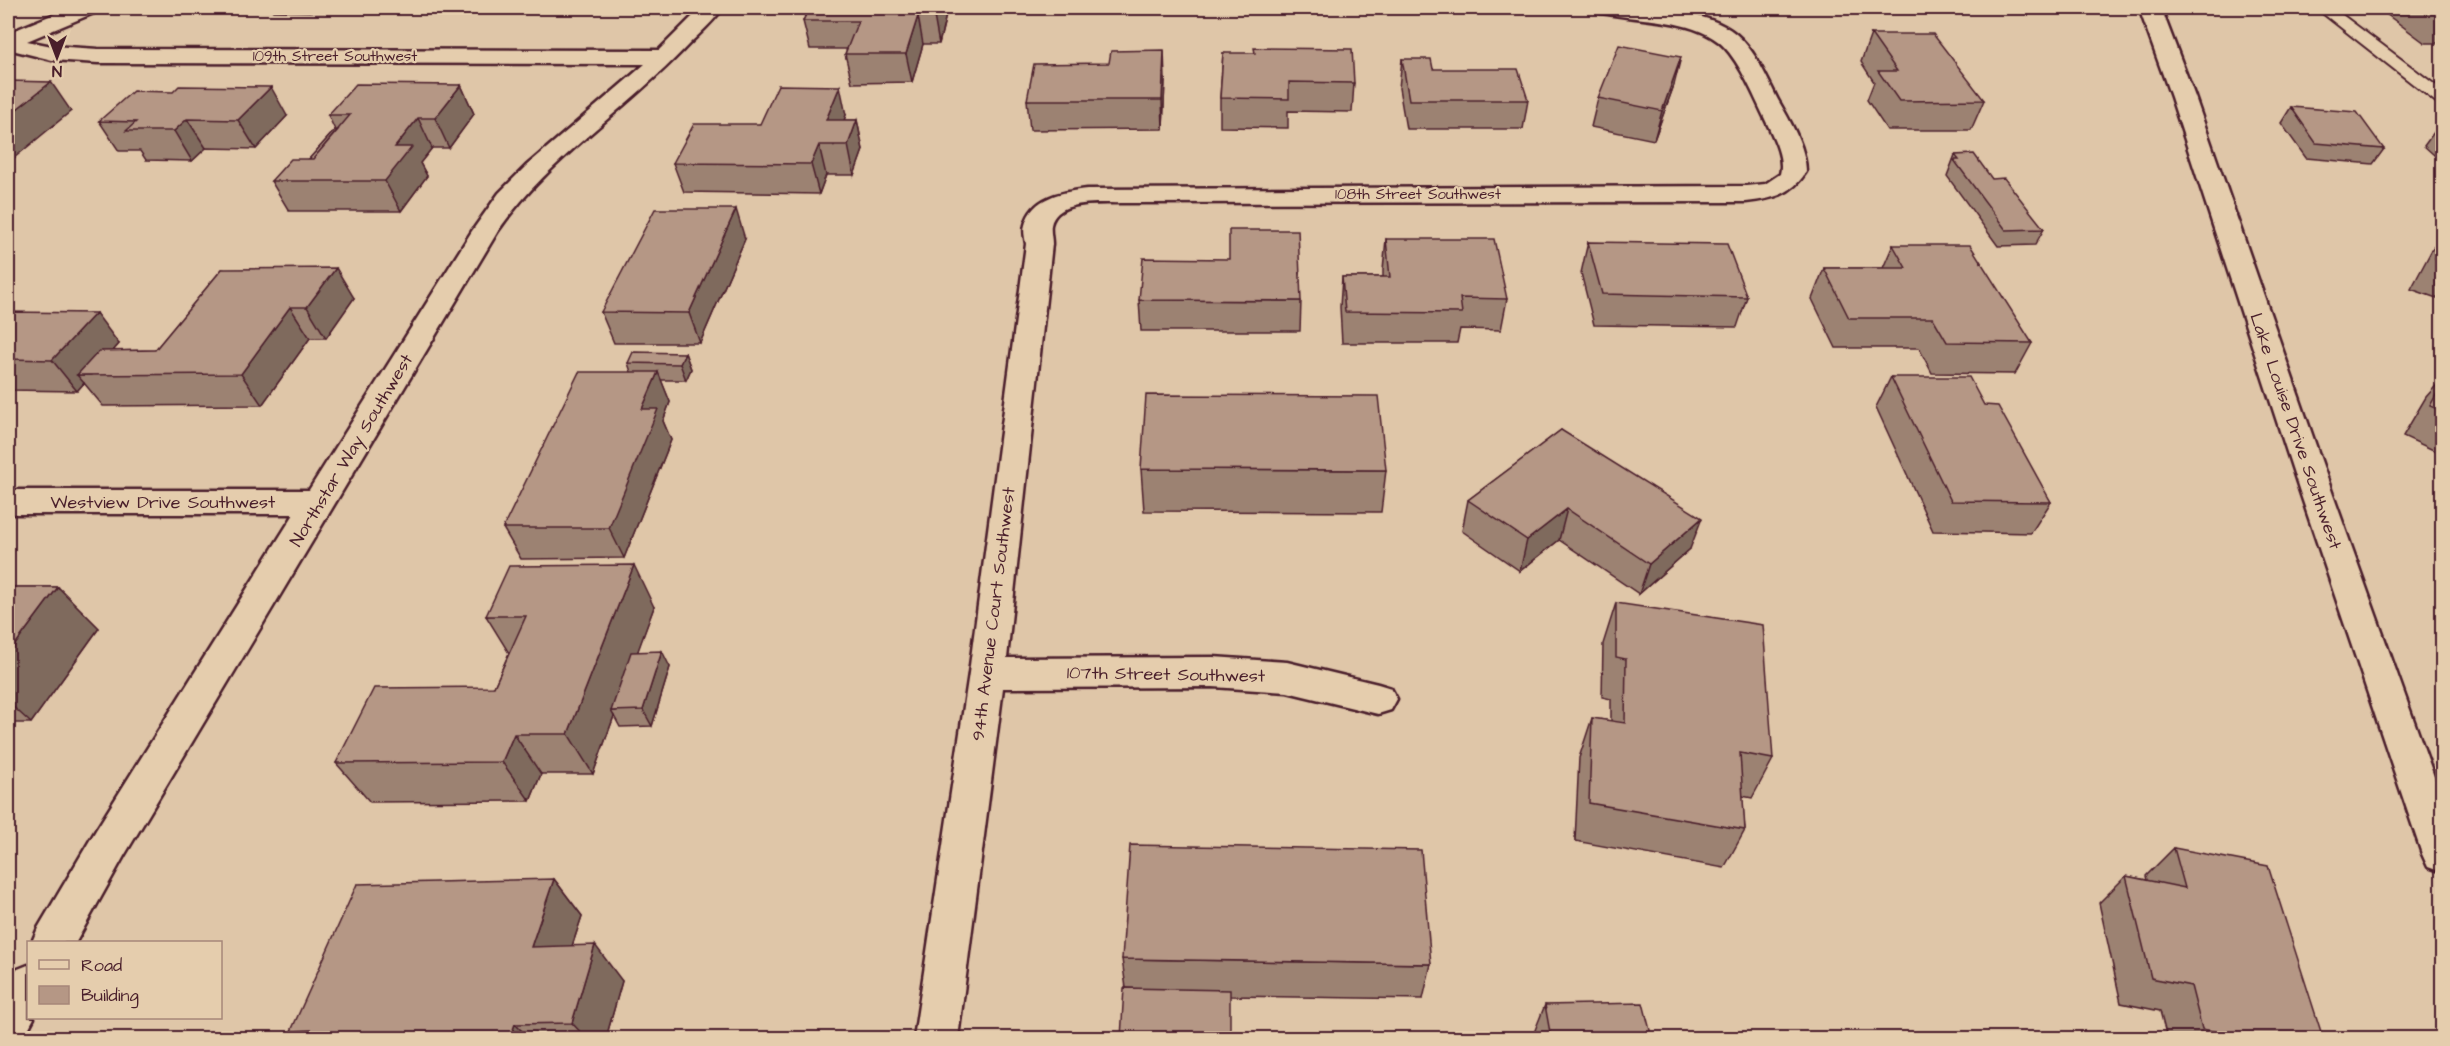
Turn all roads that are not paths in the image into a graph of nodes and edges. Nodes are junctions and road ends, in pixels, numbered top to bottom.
1 (86, 8) edge
2 (712, 8) edge
3 (1608, 8) edge
4 (2150, 8) edge
5 (2324, 8) edge
6 (8, 41) edge
7 (664, 57) junction
8 (2442, 98) edge
9 (1062, 200) joint
10 (8, 502) edge
11 (319, 502) junction
12 (987, 673) junction
13 (1378, 699) dead end
14 (2442, 854) edge
15 (54, 941) edge
16 (27, 988) edge
17 (8, 1022) edge
18 (936, 1038) edge

1 - 6 street
2 - 7 street, Northstar Way Southwest
3 - 9 street, 108th Street Southwest
4 - 14 street, Lake Louise Drive Southwest
5 - 8 lane
6 - 7 street, 109th Street Southwest
7 - 11 street, Northstar Way Southwest
9 - 12 street, 94th Avenue Court Southwest
10 - 11 street, Westview Drive Southwest
11 - 15 street, Northstar Way Southwest
12 - 13 street, 107th Street Southwest
12 - 18 street, 94th Avenue Court Southwest
16 - 17 street

